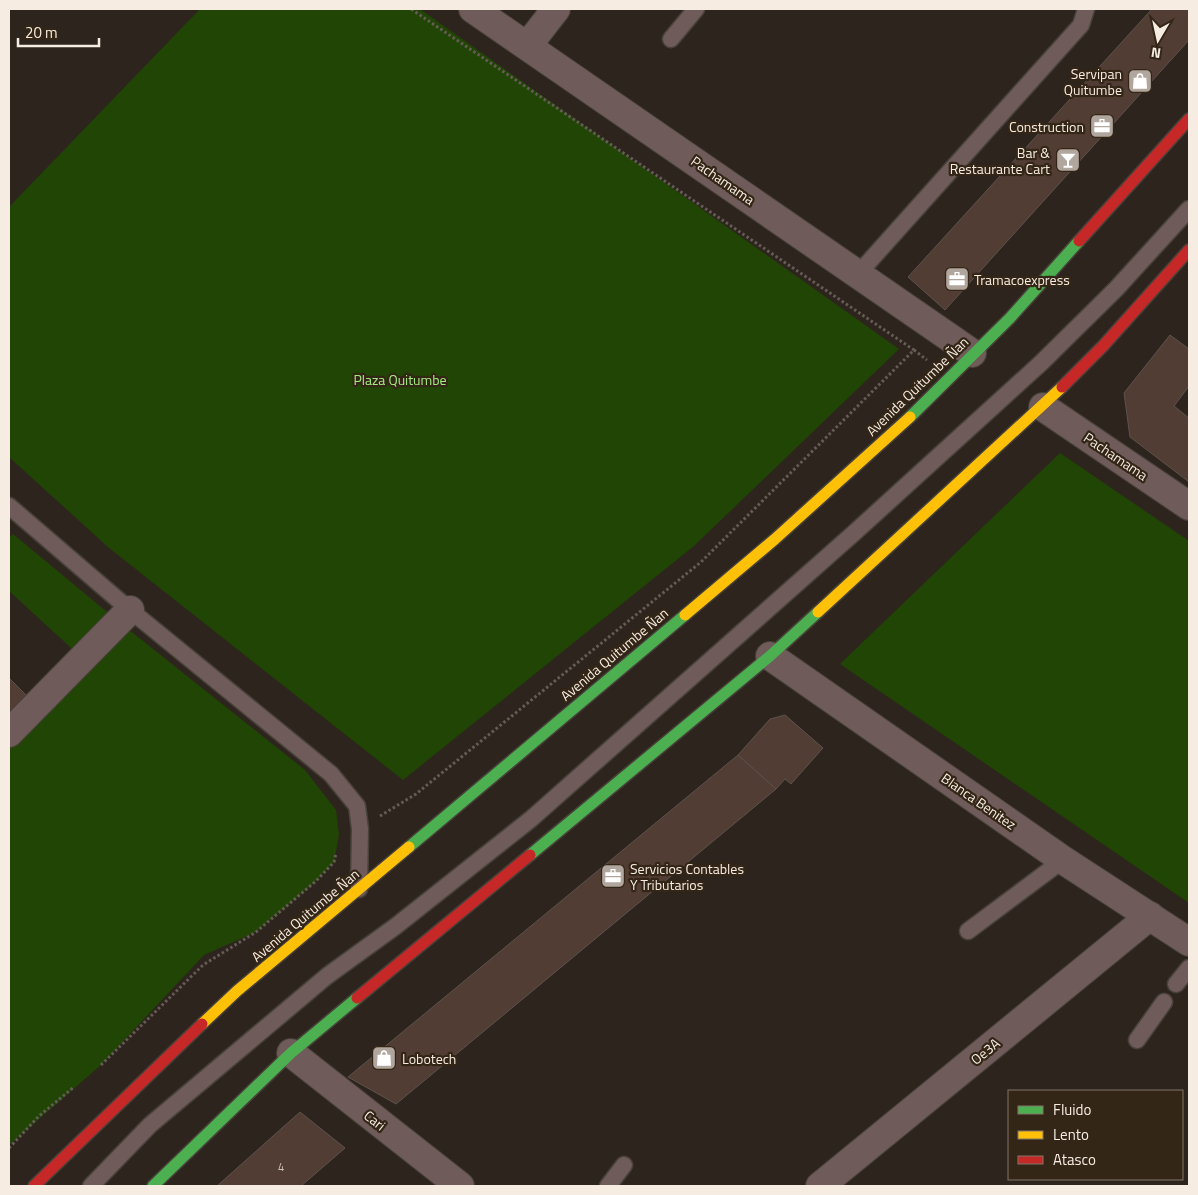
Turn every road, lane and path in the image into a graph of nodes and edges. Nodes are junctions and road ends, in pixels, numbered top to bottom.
1 (411, 9) edge
2 (473, 9) edge
3 (556, 9) edge
4 (696, 9) edge
5 (1086, 9) edge
6 (671, 39) dead end
7 (528, 45) junction
8 (1189, 120) edge
9 (1189, 209) edge
10 (1189, 250) edge
11 (858, 274) junction
12 (972, 353) junction
13 (1043, 407) junction
14 (9, 506) edge
15 (1189, 506) edge
16 (130, 610) junction
17 (770, 656) junction
18 (9, 733) edge
19 (360, 828) junction
20 (1063, 860) junction
21 (359, 889) junction
22 (1150, 916) junction
23 (968, 931) dead end
24 (1189, 942) edge
25 (1189, 968) edge
26 (1176, 984) dead end
27 (1164, 1002) dead end
28 (1137, 1040) dead end
29 (291, 1053) junction
30 (101, 1065) dead end
31 (74, 1087) dead end
32 (9, 1148) edge
33 (624, 1165) dead end
34 (34, 1186) edge
35 (91, 1186) edge
36 (153, 1186) edge
37 (460, 1186) edge
38 (608, 1186) edge
39 (820, 1186) edge

1 - 19 path
2 - 7 street, Pachamama
3 - 7 street
4 - 6 lane
5 - 11 lane
7 - 11 street, Pachamama
8 - 12 main road, Avenida Quitumbe Ñan
9 - 35 lane
10 - 13 main road
11 - 12 street, Pachamama
12 - 21 main road, Avenida Quitumbe Ñan
13 - 15 street, Pachamama
13 - 17 main road
14 - 16 lane
16 - 18 street
16 - 19 lane
17 - 20 street, Blanca Benitez
17 - 29 main road
19 - 21 lane
19 - 30 path
20 - 22 street, Blanca Benitez
20 - 23 lane
21 - 34 main road, Avenida Quitumbe Ñan
22 - 24 street, Blanca Benitez
22 - 39 street, Oe3A
25 - 26 lane
27 - 28 lane
29 - 36 main road
29 - 37 street, Cari
31 - 32 path
33 - 38 lane

